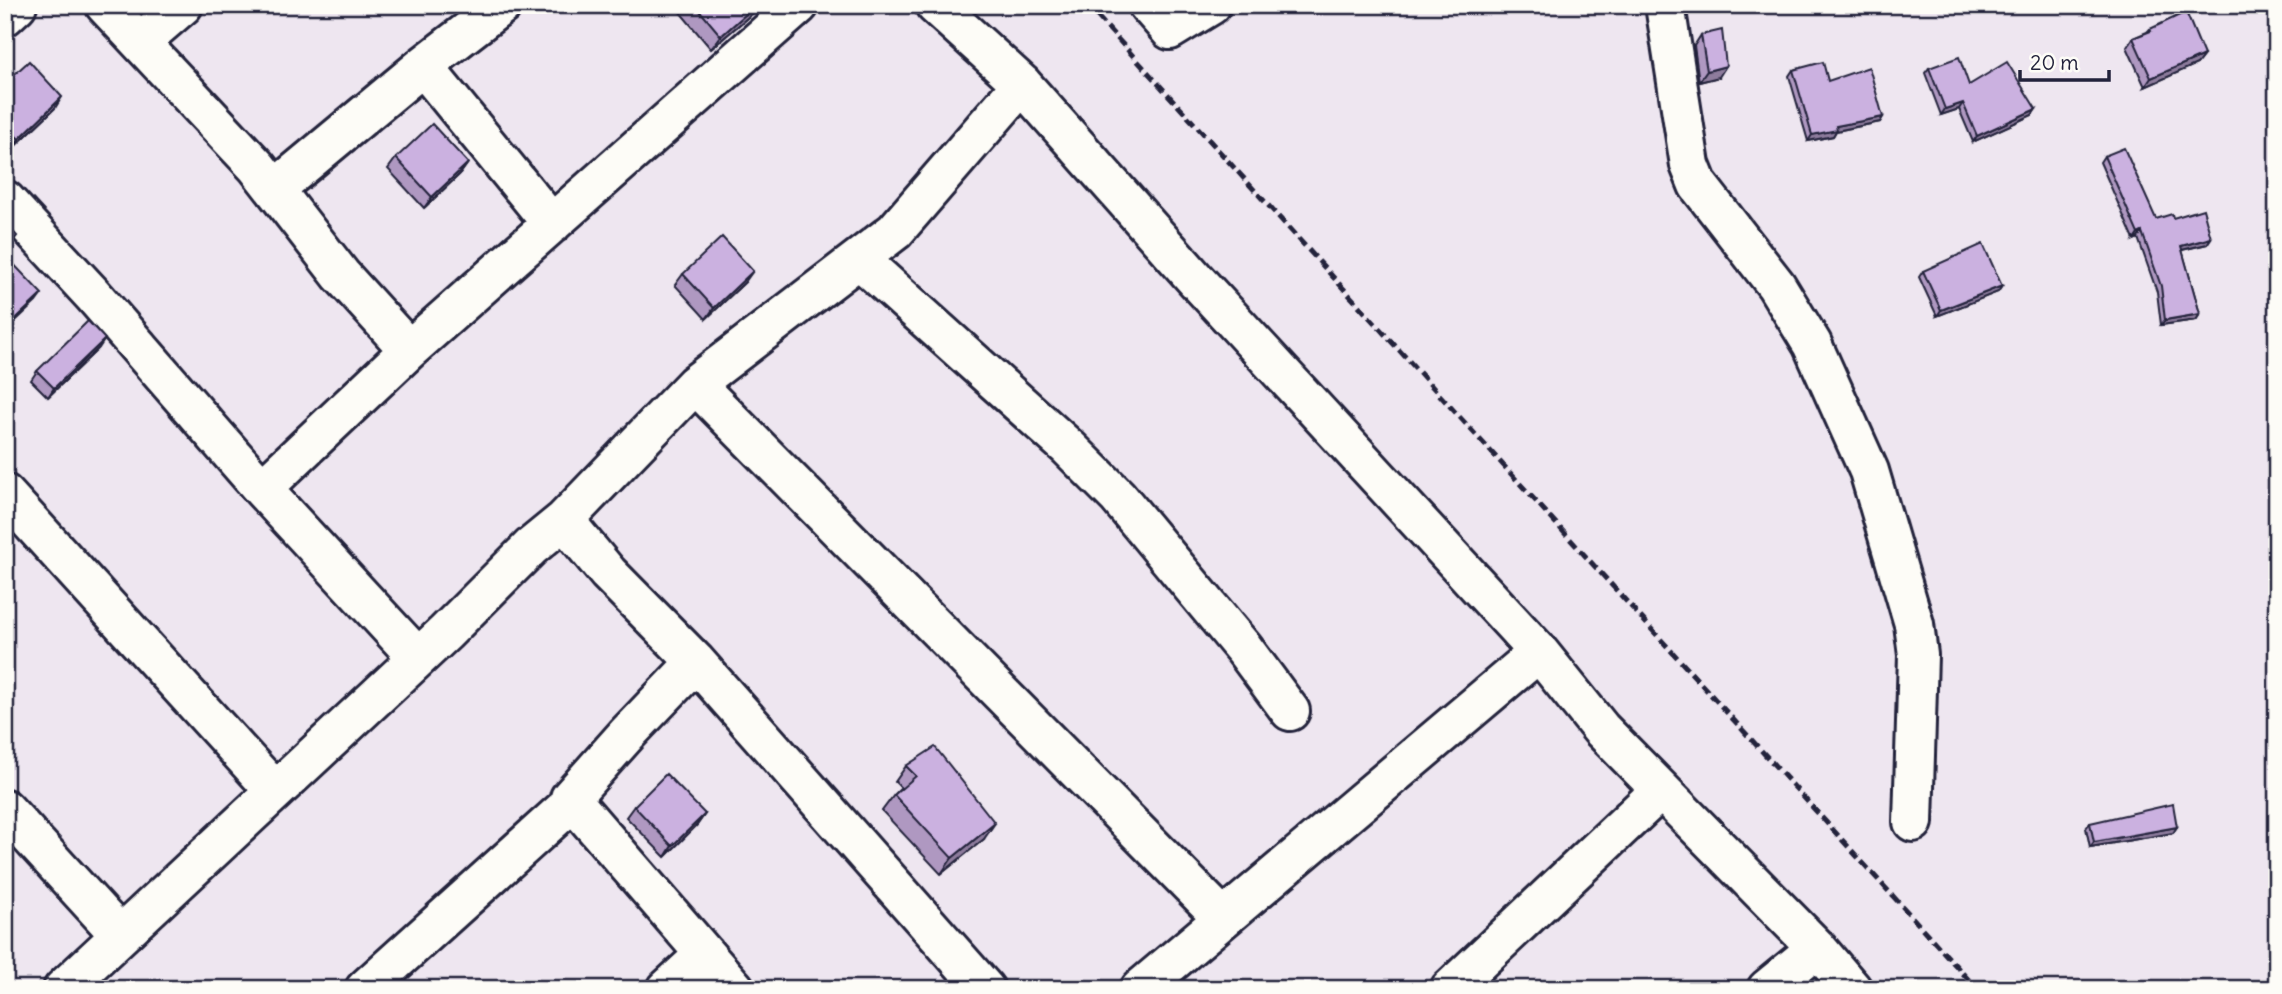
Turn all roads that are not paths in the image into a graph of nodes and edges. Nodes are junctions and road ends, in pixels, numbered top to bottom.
1 (17, 5) edge
2 (105, 5) edge
3 (183, 5) edge
4 (502, 5) edge
5 (799, 5) edge
6 (935, 5) edge
7 (1211, 5) edge
8 (1665, 5) edge
9 (1163, 13) edge
10 (5, 16) edge
11 (140, 42) junction
12 (423, 66) junction
13 (1022, 84) junction
14 (275, 189) junction
15 (5, 200) edge
16 (552, 224) junction
17 (859, 258) junction
18 (410, 350) junction
19 (695, 384) junction
20 (262, 489) junction
21 (5, 494) edge
22 (564, 520) junction
23 (1539, 652) junction
24 (418, 658) junction
25 (696, 662) junction
26 (1290, 711) dead end
27 (1661, 790) junction
28 (275, 791) junction
29 (570, 798) junction
30 (5, 809) edge
31 (1913, 821) dead end
32 (1223, 918) junction
33 (120, 935) junction
34 (1817, 948) junction
35 (705, 954) junction
36 (62, 989) edge
37 (365, 989) edge
38 (667, 989) edge
39 (735, 989) edge
40 (985, 989) edge
41 (1140, 989) edge
42 (1451, 989) edge
43 (1767, 989) edge
44 (1852, 989) edge

1 - 10 street
2 - 11 street
3 - 11 street
4 - 12 street
5 - 16 street
6 - 13 street
7 - 9 street
8 - 31 street
11 - 14 street
12 - 14 street
12 - 16 street
13 - 17 street
13 - 23 street
14 - 18 street
15 - 20 street
16 - 18 street
17 - 19 street
17 - 26 street
18 - 20 street
19 - 22 street
19 - 32 street
20 - 24 street
21 - 28 street
22 - 24 street
22 - 25 street
23 - 27 street
23 - 32 street
24 - 28 street
25 - 29 street
25 - 40 street
27 - 34 street
27 - 42 street
28 - 33 street
29 - 35 street
29 - 37 street
30 - 33 street
32 - 41 street
33 - 36 street
34 - 43 street
34 - 44 street
35 - 38 street
35 - 39 street

